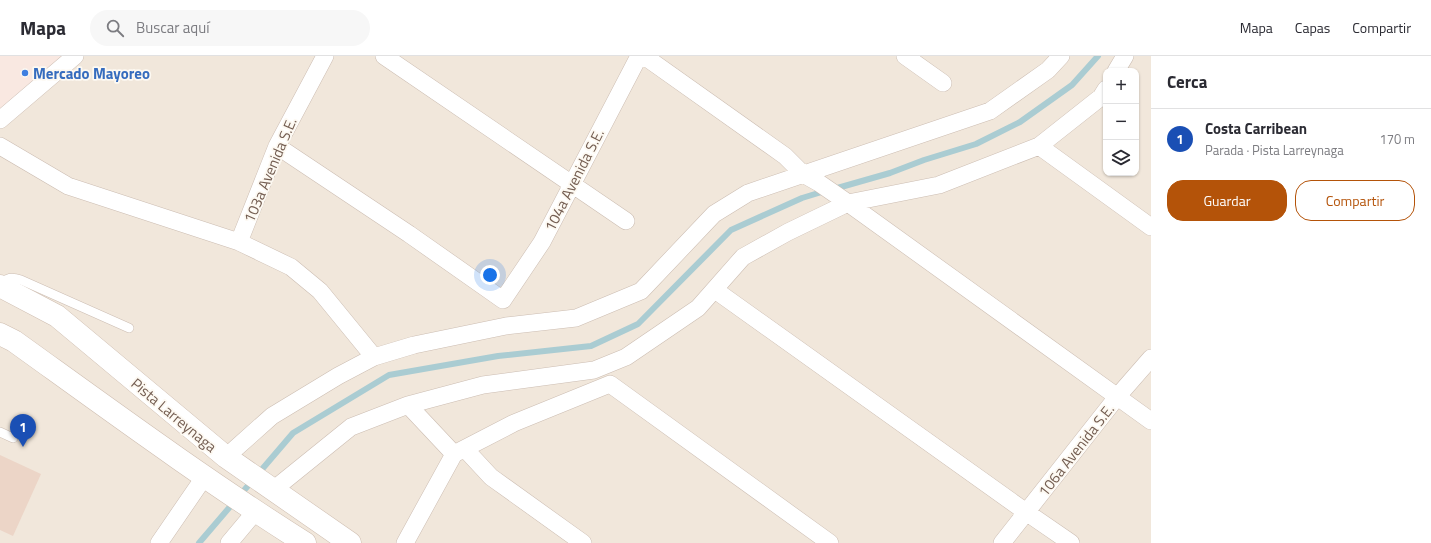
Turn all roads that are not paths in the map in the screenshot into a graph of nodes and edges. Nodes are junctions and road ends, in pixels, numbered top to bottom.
1 (75, 56) edge
2 (325, 56) edge
3 (384, 56) edge
4 (639, 56) edge
5 (644, 56) edge
6 (906, 56) edge
7 (1062, 56) edge
8 (1125, 56) edge
9 (1118, 68) edge
10 (943, 83) dead end
11 (1103, 95) edge
12 (0, 120) edge
13 (0, 146) edge
14 (277, 146) junction
15 (1039, 146) junction
16 (803, 174) junction
17 (573, 183) junction
18 (848, 203) junction
19 (626, 221) dead end
20 (1151, 227) edge
21 (239, 242) junction
22 (0, 286) edge
23 (715, 290) junction
24 (129, 328) dead end
25 (0, 334) edge
26 (374, 357) junction
27 (626, 357) junction
28 (1151, 358) edge
29 (610, 384) junction
30 (1117, 397) junction
31 (408, 405) junction
32 (1151, 421) edge
33 (0, 432) edge
34 (13, 438) dead end
35 (460, 452) junction
36 (229, 460) junction
37 (210, 479) junction
38 (271, 489) junction
39 (254, 510) junction
40 (1026, 512) junction
41 (159, 543) edge
42 (229, 543) edge
43 (305, 543) edge
44 (350, 543) edge
45 (405, 543) edge
46 (583, 543) edge
47 (830, 543) edge
48 (1002, 543) edge
49 (1071, 543) edge

1 - 12 street
2 - 14 street, 103a Avenida S.E.
3 - 17 street
4 - 17 street, 104a Avenida S.E.
5 - 16 street
6 - 10 street
7 - 16 street
8 - 9 street
11 - 15 street
13 - 21 street
14 - 17 street, 104a Avenida S.E.
14 - 21 street, 103a Avenida S.E.
15 - 18 street
15 - 20 street
16 - 18 street
16 - 26 street
17 - 19 street
18 - 23 street
18 - 30 street
21 - 26 street
22 - 24 lane
22 - 36 main road, Pista Larreynaga
23 - 27 street
23 - 40 street
25 - 37 main road, Pista Larreynaga
26 - 36 street
27 - 29 street
27 - 31 street
28 - 30 street, 106a Avenida S.E.
29 - 35 street
29 - 47 street
30 - 32 street
30 - 40 street, 106a Avenida S.E.
31 - 35 street
31 - 38 street
33 - 34 lane
35 - 45 street
35 - 46 street
36 - 38 main road, Pista Larreynaga
37 - 39 main road, Pista Larreynaga
37 - 41 street
38 - 44 main road, Pista Larreynaga
39 - 42 street
39 - 43 main road, Pista Larreynaga
40 - 48 street, 106a Avenida S.E.
40 - 49 street

